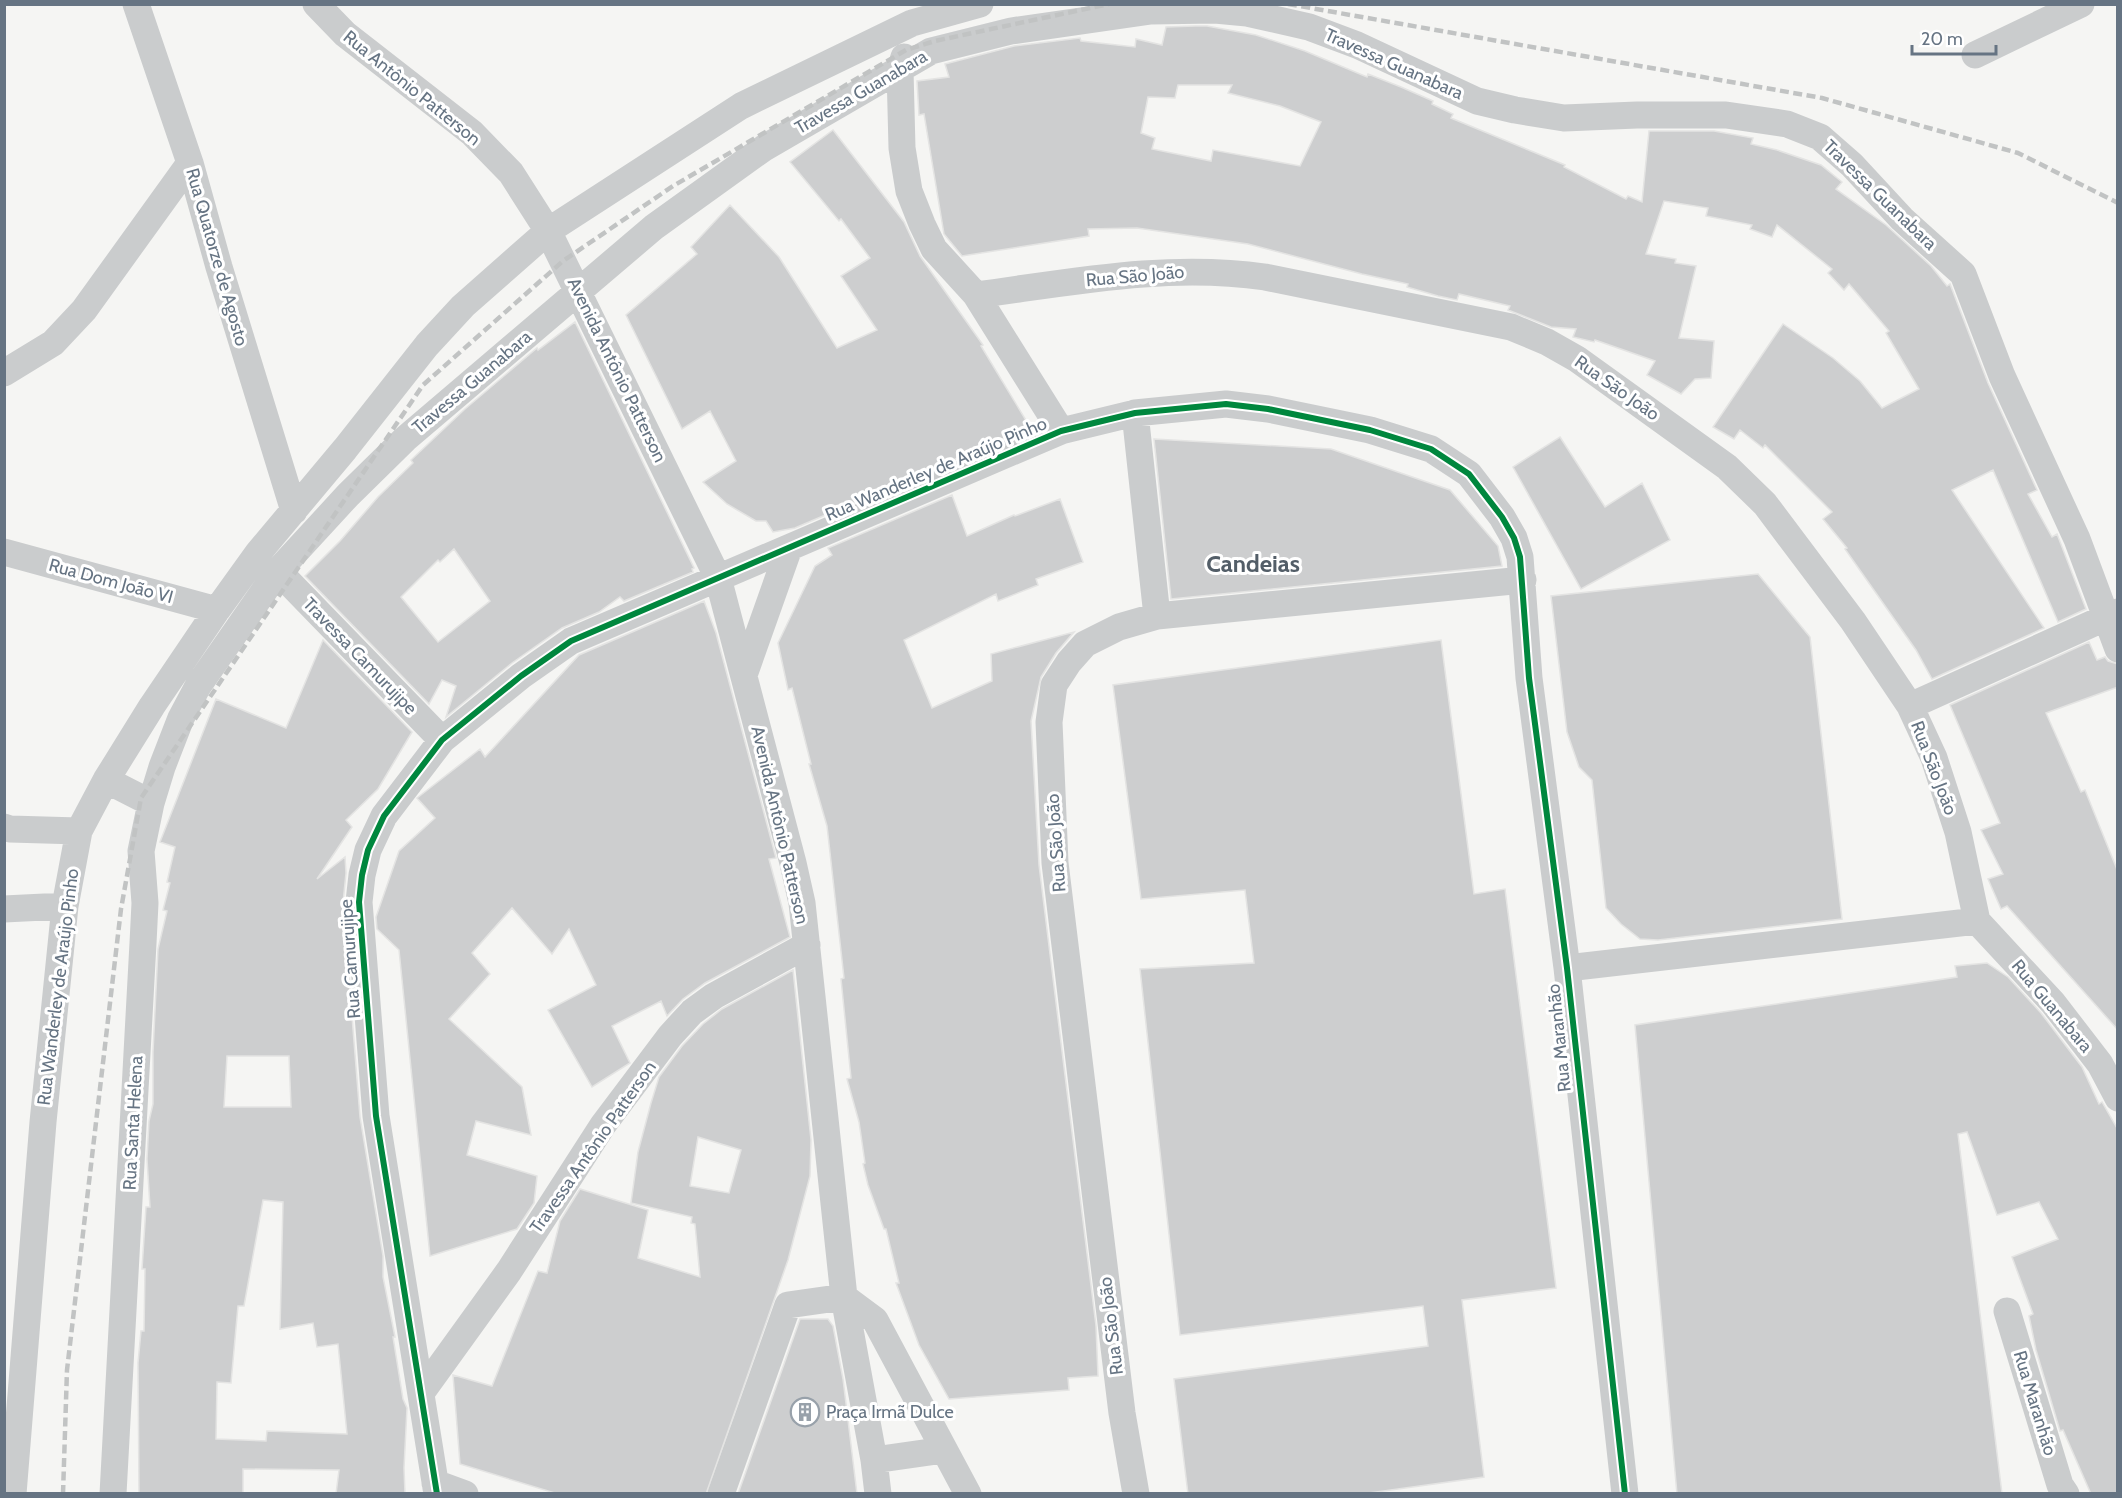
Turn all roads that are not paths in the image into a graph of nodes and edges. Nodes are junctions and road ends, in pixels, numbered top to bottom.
1 (136, 4) edge
2 (316, 4) edge
3 (980, 4) edge
4 (2081, 4) edge
5 (915, 14) edge
6 (1975, 55) dead end
7 (900, 70) junction
8 (190, 163) junction
9 (548, 231) junction
10 (579, 291) junction
11 (976, 295) junction
12 (4, 373) edge
13 (1135, 413) junction
14 (1061, 431) junction
15 (294, 511) junction
16 (789, 548) junction
17 (4, 552) edge
18 (278, 571) junction
19 (718, 578) junction
20 (1522, 580) junction
21 (217, 610) junction
22 (2112, 615) edge
23 (1157, 616) junction
24 (2118, 649) edge
25 (744, 675) junction
26 (1910, 706) junction
27 (442, 740) junction
28 (106, 780) junction
29 (151, 803) junction
30 (4, 827) edge
31 (79, 831) junction
32 (65, 906) junction
33 (4, 909) edge
34 (1977, 921) junction
35 (807, 945) junction
36 (1567, 968) junction
37 (2118, 1098) edge
38 (844, 1297) junction
39 (2007, 1311) dead end
40 (421, 1393) junction
41 (944, 1450) junction
42 (874, 1461) junction
43 (436, 1488) edge
44 (14, 1494) edge
45 (113, 1494) edge
46 (465, 1494) edge
47 (721, 1494) edge
48 (878, 1494) edge
49 (968, 1494) edge
50 (1136, 1494) edge
51 (1625, 1494) edge
52 (2066, 1494) edge

1 - 8 street, Rua Quatorze de Agosto
2 - 9 street, Rua Antônio Patterson
3 - 5 street, Rua Wanderley de Araújo Pinho
4 - 6 street
5 - 7 street
5 - 9 street, Rua Wanderley de Araújo Pinho
7 - 10 street, Travessa Guanabara
7 - 11 street
7 - 22 street, Travessa Guanabara
8 - 12 street
8 - 15 street, Rua Quatorze de Agosto
9 - 10 street, Avenida Antônio Patterson
9 - 15 street, Rua Wanderley de Araújo Pinho
10 - 18 street, Travessa Guanabara
10 - 19 street, Avenida Antônio Patterson
11 - 14 street
11 - 26 street, Rua São João
13 - 14 street, Rua Wanderley de Araújo Pinho
13 - 20 street, Rua Wanderley de Araújo Pinho
13 - 23 street
14 - 16 street, Rua Wanderley de Araújo Pinho
15 - 21 street, Rua Wanderley de Araújo Pinho
16 - 19 street, Rua Wanderley de Araújo Pinho
16 - 25 street
17 - 21 street, Rua Dom João VI
18 - 27 street, Travessa Camurujipe
18 - 29 street, Travessa Guanabara
19 - 25 street, Avenida Antônio Patterson
19 - 27 street, Rua Camurujipe
20 - 23 street, Rua São João
20 - 36 street, Rua Maranhão
21 - 28 street, Rua Wanderley de Araújo Pinho
22 - 24 street, Travessa Guanabara
22 - 26 street
23 - 50 street, Rua São João
25 - 35 street, Avenida Antônio Patterson
26 - 34 street, Rua São João
27 - 40 street, Rua Camurujipe
28 - 29 street
28 - 31 street, Rua Wanderley de Araújo Pinho
29 - 45 street, Rua Santa Helena
30 - 31 street
31 - 32 street, Rua Wanderley de Araújo Pinho
32 - 33 street
32 - 44 street, Rua Wanderley de Araújo Pinho
34 - 36 street
34 - 37 street, Rua Guanabara
35 - 38 street, Avenida Antônio Patterson
35 - 40 street, Travessa Antônio Patterson
36 - 51 street, Rua Maranhão
38 - 41 street
38 - 42 street, Avenida Antônio Patterson
38 - 47 street
39 - 52 street, Rua Maranhão
40 - 43 street, Rua Camurujipe
41 - 42 street
41 - 49 street
42 - 48 street, Avenida Antônio Patterson
43 - 46 street

